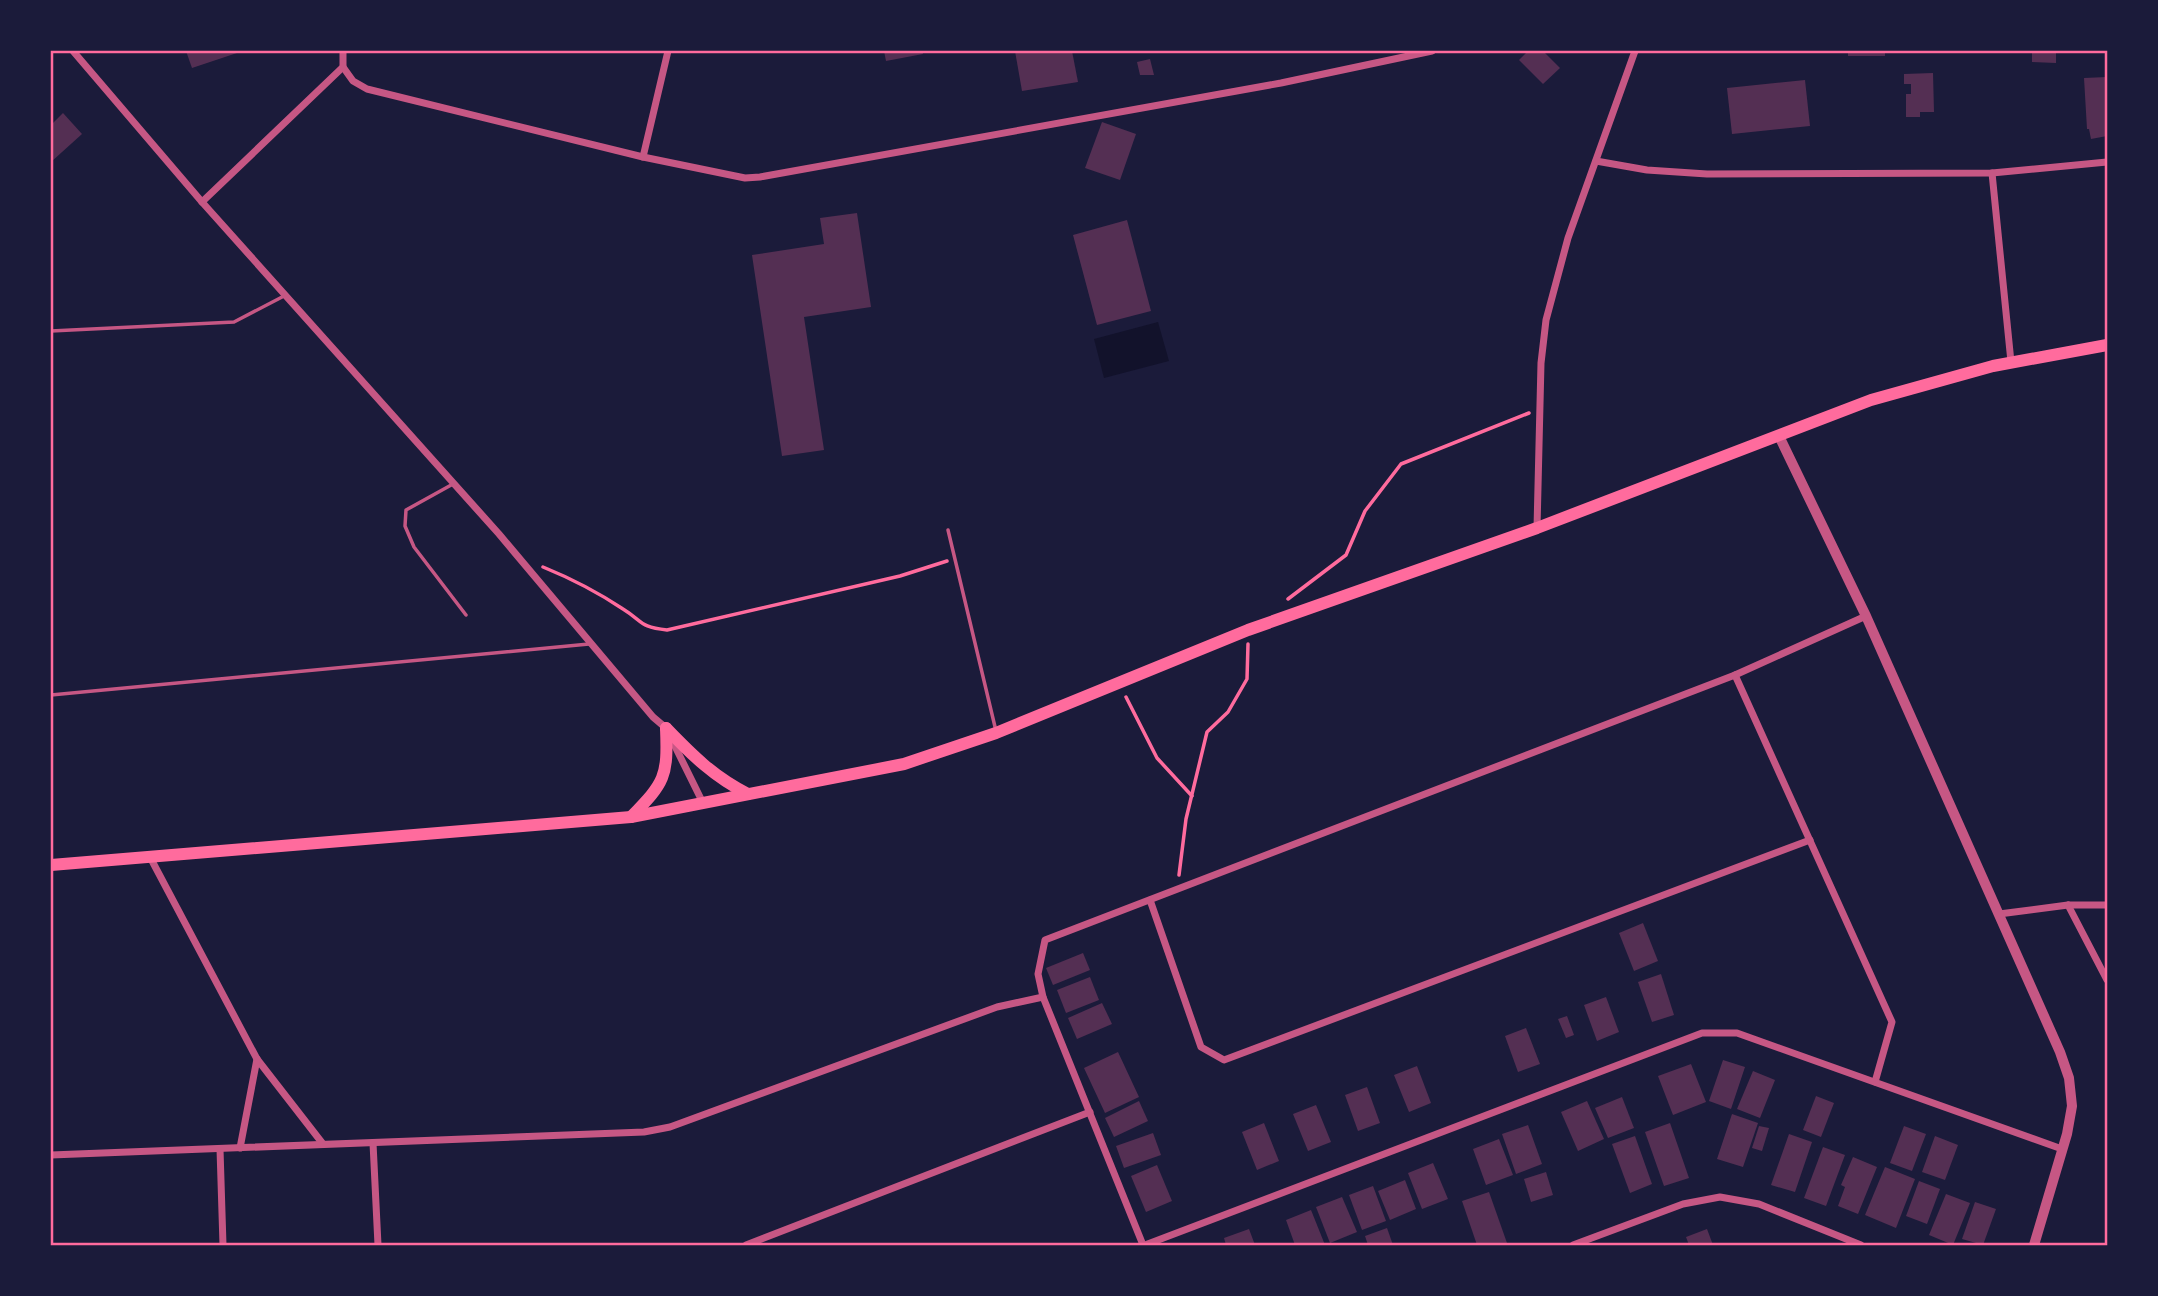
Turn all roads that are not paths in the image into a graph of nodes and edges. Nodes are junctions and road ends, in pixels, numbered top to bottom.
1 (73, 51) edge
2 (343, 51) edge
3 (668, 51) edge
4 (1432, 51) edge
5 (1635, 51) edge
6 (343, 67) junction
7 (643, 157) junction
8 (1596, 161) junction
9 (2107, 162) edge
10 (1992, 173) junction
11 (202, 202) junction
12 (286, 295) junction
13 (51, 331) edge
14 (2107, 345) edge
15 (2011, 362) junction
16 (1779, 436) junction
17 (453, 484) junction
18 (1537, 528) junction
19 (948, 530) dead end
20 (466, 615) dead end
21 (1866, 616) junction
22 (591, 644) junction
23 (1735, 675) junction
24 (51, 695) edge
25 (666, 729) junction
26 (996, 733) junction
27 (748, 794) junction
28 (703, 803) junction
29 (631, 817) junction
30 (1810, 840) junction
31 (150, 857) junction
32 (51, 865) edge
33 (1150, 900) junction
34 (2068, 905) junction
35 (2107, 905) edge
36 (1999, 914) junction
37 (2107, 981) edge
38 (1044, 997) junction
39 (257, 1059) junction
40 (1875, 1082) junction
41 (1090, 1112) junction
42 (373, 1143) junction
43 (323, 1144) junction
44 (240, 1147) junction
45 (220, 1149) junction
46 (2063, 1149) junction
47 (51, 1155) edge
48 (223, 1245) edge
49 (378, 1245) edge
50 (746, 1245) edge
51 (1144, 1245) edge
52 (1573, 1245) edge
53 (1861, 1245) edge
54 (2034, 1245) edge

1 - 11 street
2 - 6 street
3 - 7 street
4 - 7 street
5 - 8 street
6 - 7 street
6 - 11 street
8 - 10 street
8 - 18 street
9 - 10 street
10 - 15 street
11 - 12 street
12 - 13 lane
12 - 17 street
14 - 15 main road
15 - 16 main road
16 - 18 main road
16 - 21 street
17 - 20 lane
17 - 22 street
18 - 26 main road
19 - 26 lane
21 - 23 street
21 - 36 street
22 - 24 lane
22 - 25 street
23 - 30 street
23 - 33 street
25 - 27 main road
25 - 28 street
25 - 29 main road
26 - 27 main road
27 - 28 main road
28 - 29 main road
29 - 31 main road
30 - 33 street
30 - 40 street
31 - 32 main road
31 - 39 street
33 - 38 street
34 - 35 street
34 - 36 street
34 - 37 street
36 - 46 street
38 - 41 street
38 - 42 street
39 - 43 street
39 - 44 street
40 - 46 street
40 - 51 street
41 - 50 street
41 - 51 street
42 - 43 street
42 - 49 street
43 - 44 street
44 - 45 street
45 - 47 street
45 - 48 street
46 - 54 street
52 - 53 street

